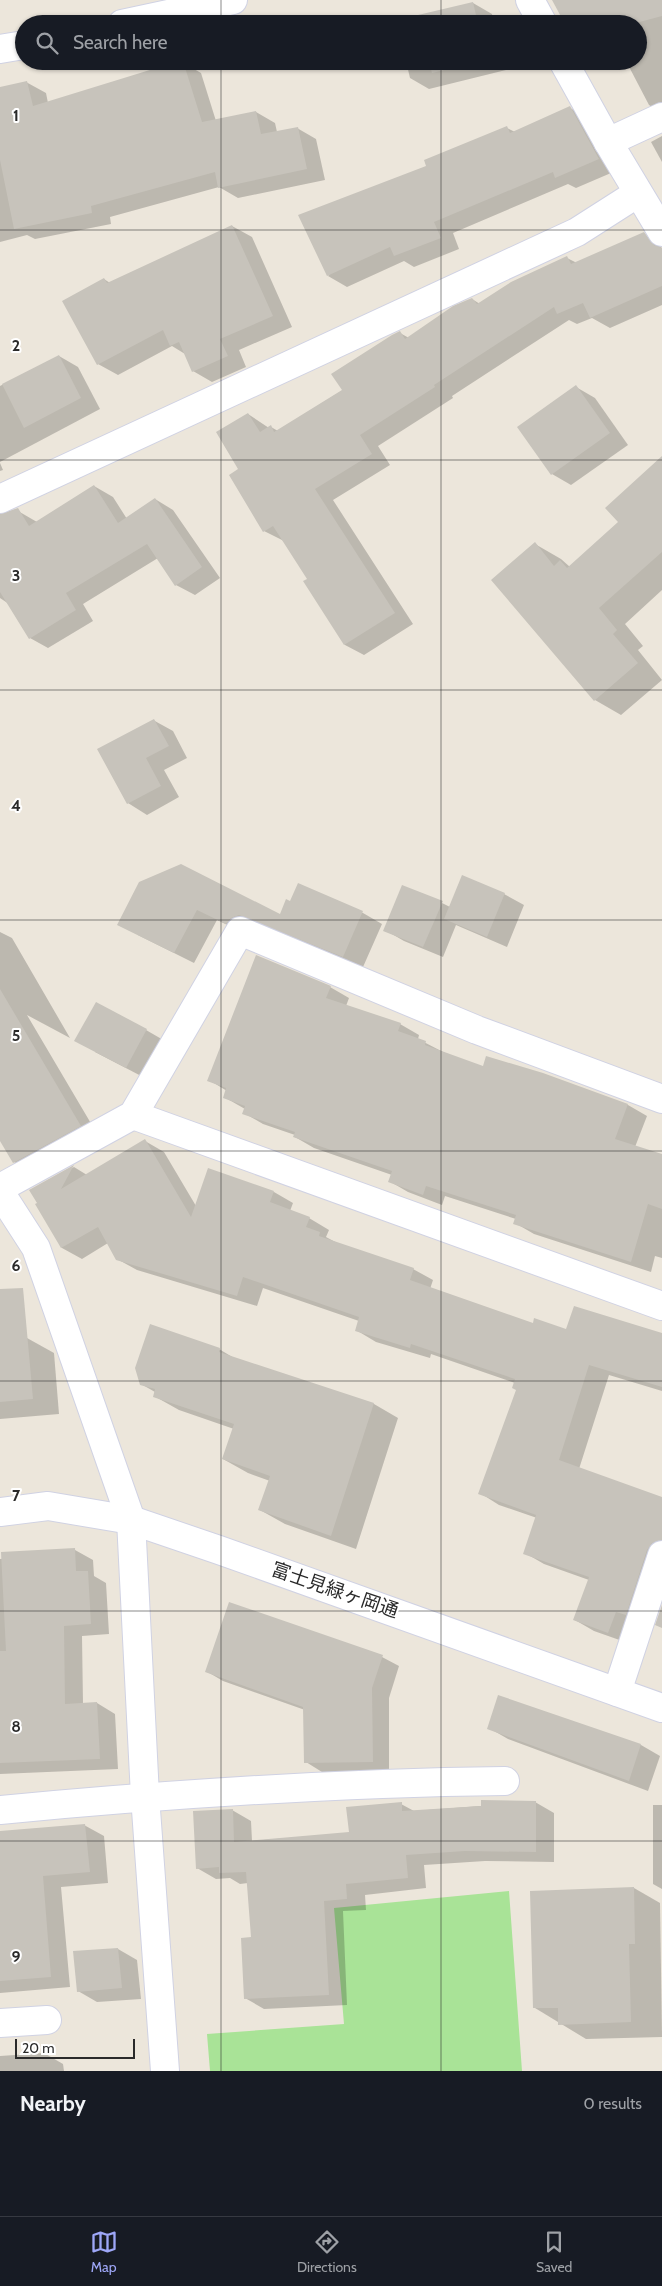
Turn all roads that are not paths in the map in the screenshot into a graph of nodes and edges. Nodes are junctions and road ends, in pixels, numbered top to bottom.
1 (233, 0) edge
2 (530, 0) edge
3 (164, 15) edge
4 (538, 15) edge
5 (15, 46) edge
6 (0, 49) edge
7 (568, 70) edge
8 (662, 117) edge
9 (608, 142) junction
10 (638, 193) junction
11 (662, 232) edge
12 (0, 498) edge
13 (662, 1099) edge
14 (134, 1115) junction
15 (0, 1190) edge
16 (662, 1306) edge
17 (0, 1512) edge
18 (130, 1520) junction
19 (662, 1555) edge
20 (617, 1692) junction
21 (662, 1708) edge
22 (506, 1781) dead end
23 (145, 1796) junction
24 (0, 1810) edge
25 (47, 2020) dead end
26 (0, 2023) edge
27 (165, 2071) edge

1 - 3 street
2 - 4 street
5 - 6 street
7 - 9 street
8 - 9 street
9 - 10 street
10 - 11 street
10 - 12 street
13 - 14 street
14 - 15 street
14 - 16 street
15 - 18 street
17 - 18 street, 富士見緑ヶ岡通
18 - 20 street, 富士見緑ヶ岡通
18 - 23 street
19 - 20 street
20 - 21 street, 富士見緑ヶ岡通
22 - 23 street
23 - 24 street
23 - 27 street
25 - 26 street

